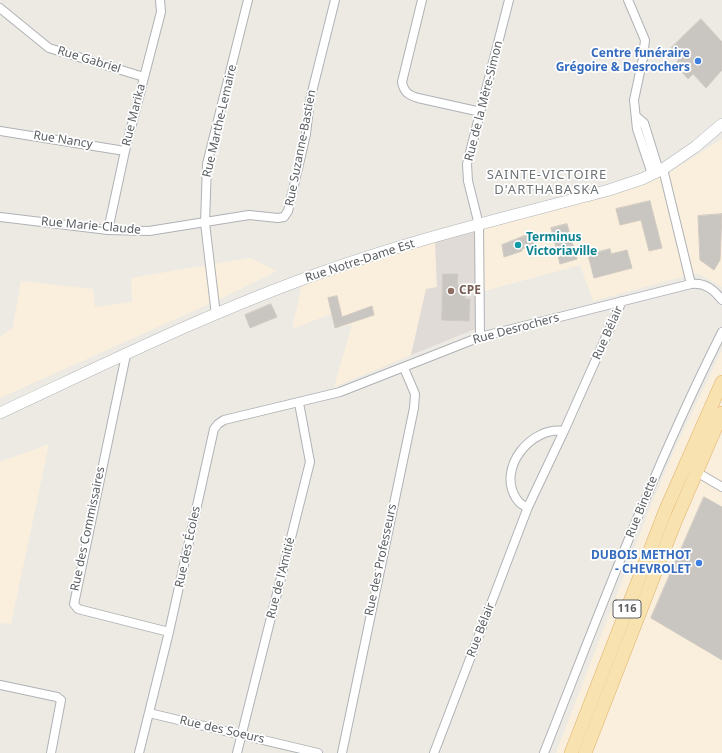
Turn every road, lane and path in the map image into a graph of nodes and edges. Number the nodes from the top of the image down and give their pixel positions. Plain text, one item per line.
1 (160, 0) edge
2 (248, 0) edge
3 (335, 0) edge
4 (422, 0) edge
5 (509, 0) edge
6 (628, 0) edge
7 (0, 8) edge
8 (144, 77) junction
9 (481, 112) junction
10 (722, 124) edge
11 (0, 131) edge
12 (125, 151) junction
13 (658, 171) junction
14 (0, 217) edge
15 (205, 223) junction
16 (479, 225) junction
17 (108, 230) junction
18 (691, 284) junction
19 (722, 300) edge
20 (622, 301) junction
21 (216, 315) junction
22 (722, 332) edge
23 (480, 337) junction
24 (126, 355) junction
25 (404, 368) junction
26 (722, 382) edge
27 (299, 403) junction
28 (722, 413) edge
29 (0, 414) edge
30 (564, 431) junction
31 (690, 469) junction
32 (722, 487) edge
33 (528, 507) junction
34 (169, 632) junction
35 (0, 685) edge
36 (149, 713) junction
37 (242, 735) junction
38 (51, 753) edge
39 (139, 753) edge
40 (237, 753) edge
41 (318, 753) edge
42 (342, 753) edge
43 (434, 753) edge
44 (544, 753) edge
45 (571, 753) edge
46 (585, 753) edge

1 - 8 street, Rue Marika
2 - 15 street, Rue Marthe-Lemaire
3 - 15 street, Rue Suzanne-Bastien
4 - 9 street
5 - 9 street, Rue de la Mère-Simon
6 - 13 street
7 - 8 street, Rue Gabriel
8 - 12 street, Rue Marika
9 - 16 street, Rue de la Mère-Simon
10 - 13 street, Rue Notre-Dame Est
11 - 12 street, Rue Nancy
12 - 17 street, Rue Marika
13 - 16 street, Rue Notre-Dame Est
13 - 18 street
14 - 17 street, Rue Marie-Claude
15 - 17 street, Rue Marie-Claude
15 - 21 street, Rue Marthe-Lemaire
16 - 21 street, Rue Notre-Dame Est
16 - 23 street, Rue de la Mère-Simon
18 - 19 street
18 - 20 street, Rue Desrochers
20 - 23 street, Rue Desrochers
20 - 30 street, Rue Bélair
21 - 24 street, Rue Notre-Dame Est
22 - 44 street, Rue Binette
23 - 25 street, Rue Desrochers
24 - 29 street, Rue Notre-Dame Est
24 - 34 street, Rue des Commissaires
25 - 27 street, Rue Desrochers
25 - 42 street, Rue des Professeurs
26 - 31 main road, 116
27 - 34 street, Rue des Écoles
27 - 37 street, Rue de l'Amitié
28 - 31 main road, 116
30 - 33 street, Rue Bélair
30 - 33 street
31 - 32 street
31 - 45 main road, 116
31 - 46 main road, 116
33 - 43 street, Rue Bélair
34 - 36 street, Rue des Écoles
35 - 38 street
36 - 37 street, Rue des Soeurs
36 - 39 street, Rue des Écoles
37 - 40 street, Rue de l'Amitié
37 - 41 street, Rue des Soeurs

